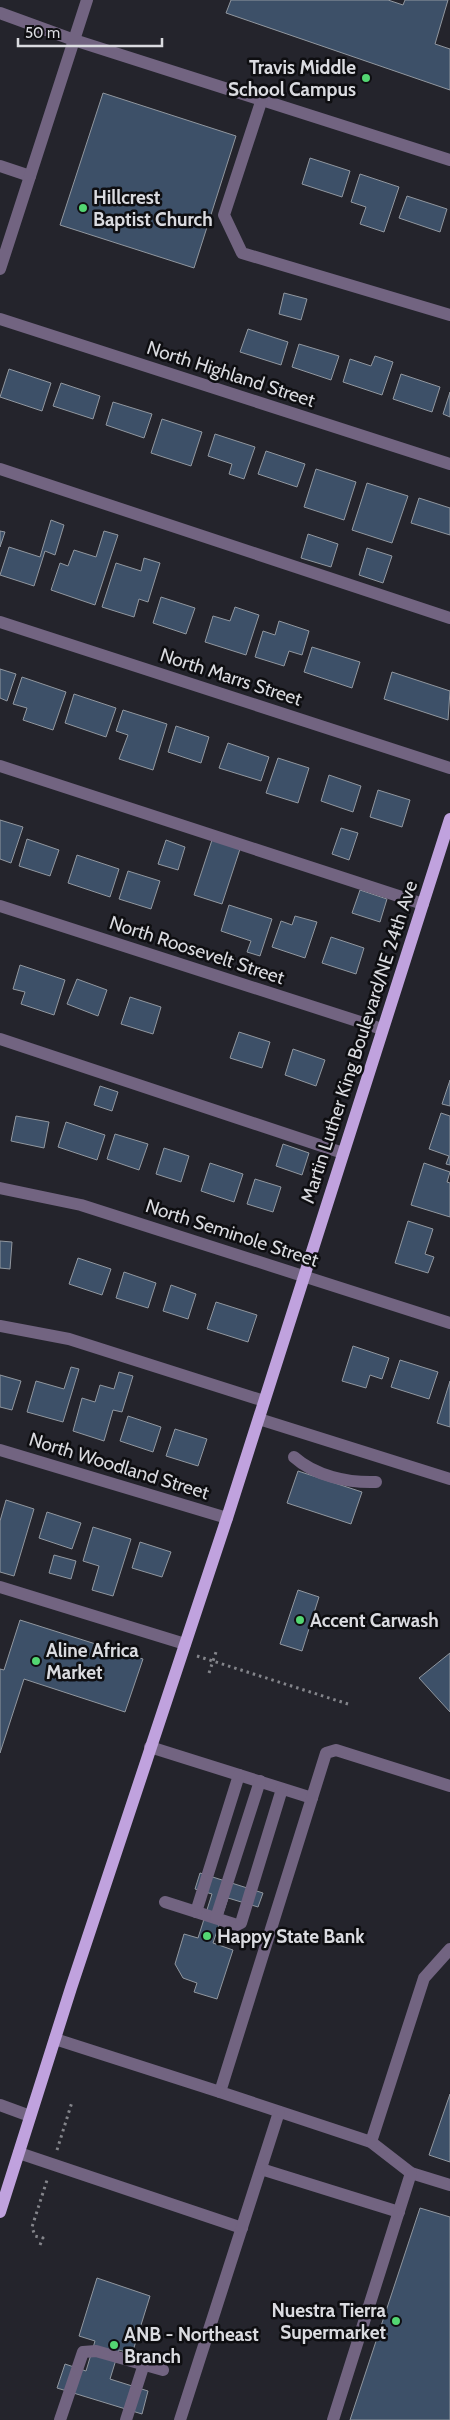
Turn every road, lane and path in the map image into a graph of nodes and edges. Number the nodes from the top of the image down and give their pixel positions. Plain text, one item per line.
1 (87, 0) edge
2 (0, 13) edge
3 (74, 40) junction
4 (262, 100) junction
5 (450, 160) edge
6 (0, 166) edge
7 (30, 176) junction
8 (0, 269) edge
9 (450, 315) edge
10 (0, 319) edge
11 (450, 464) edge
12 (0, 469) edge
13 (450, 618) edge
14 (0, 622) edge
15 (0, 766) edge
16 (450, 768) edge
17 (450, 819) edge
18 (424, 904) junction
19 (0, 906) edge
20 (382, 1029) junction
21 (0, 1039) edge
22 (343, 1153) junction
23 (0, 1188) edge
24 (304, 1275) junction
25 (450, 1323) edge
26 (0, 1326) edge
27 (264, 1401) junction
28 (259, 1419) junction
29 (0, 1450) edge
30 (294, 1457) dead end
31 (450, 1479) edge
32 (376, 1482) dead end
33 (227, 1518) junction
34 (0, 1587) edge
35 (184, 1647) junction
36 (217, 1649) dead end
37 (213, 1661) junction
38 (208, 1673) dead end
39 (348, 1704) dead end
40 (150, 1746) junction
41 (239, 1775) junction
42 (260, 1781) junction
43 (450, 1786) edge
44 (282, 1789) junction
45 (312, 1798) junction
46 (165, 1902) dead end
47 (196, 1912) junction
48 (216, 1918) junction
49 (450, 1949) edge
50 (55, 2038) junction
51 (220, 2092) junction
52 (0, 2105) edge
53 (279, 2112) junction
54 (30, 2116) junction
55 (371, 2142) junction
56 (18, 2153) junction
57 (261, 2169) junction
58 (411, 2173) junction
59 (450, 2185) edge
60 (0, 2212) edge
61 (399, 2212) junction
62 (242, 2228) junction
63 (144, 2364) junction
64 (163, 2370) dead end
65 (60, 2420) edge
66 (126, 2420) edge
67 (180, 2420) edge
68 (333, 2420) edge

1 - 3 street
2 - 3 street
3 - 4 street
3 - 7 street
4 - 5 street
4 - 9 street
6 - 7 street
7 - 8 street
10 - 11 street, North Highland Street
12 - 13 street
14 - 16 street, North Marrs Street
15 - 18 street
17 - 18 main road, Martin Luther King Boulevard/NE 24th Ave
18 - 20 main road, Martin Luther King Boulevard/NE 24th Ave
19 - 20 street, North Roosevelt Street
20 - 22 main road, Martin Luther King Boulevard/NE 24th Ave
21 - 22 street
22 - 24 main road, Martin Luther King Boulevard/NE 24th Ave
23 - 24 street, North Seminole Street
24 - 25 street, North Seminole Street
24 - 27 main road, Martin Luther King Boulevard/NE 24th Ave
26 - 27 street
27 - 28 main road, Martin Luther King Boulevard/NE 24th Ave
28 - 31 street
28 - 33 main road, Martin Luther King Boulevard/NE 24th Ave
29 - 33 street, North Woodland Street
30 - 32 street
33 - 35 main road, Martin Luther King Boulevard/NE 24th Ave
34 - 35 street
35 - 37 path
35 - 40 main road, Martin Luther King Boulevard/NE 24th Ave
36 - 37 path
37 - 38 path
37 - 39 path
40 - 41 street
40 - 50 main road, Martin Luther King Boulevard/NE 24th Ave
41 - 42 street
41 - 47 street
42 - 44 street
42 - 48 street
43 - 45 street
44 - 45 street
44 - 48 street
45 - 51 street
46 - 47 street
47 - 48 street
49 - 55 street
50 - 51 street
50 - 54 main road, Martin Luther King Boulevard/NE 24th Ave
51 - 53 street
52 - 54 street
53 - 55 street
53 - 57 street
54 - 56 main road
55 - 58 street
56 - 60 main road
56 - 62 street
57 - 61 street
57 - 62 street
58 - 59 street
58 - 61 street
61 - 68 street
62 - 67 street
63 - 64 street
63 - 65 street
63 - 66 street

